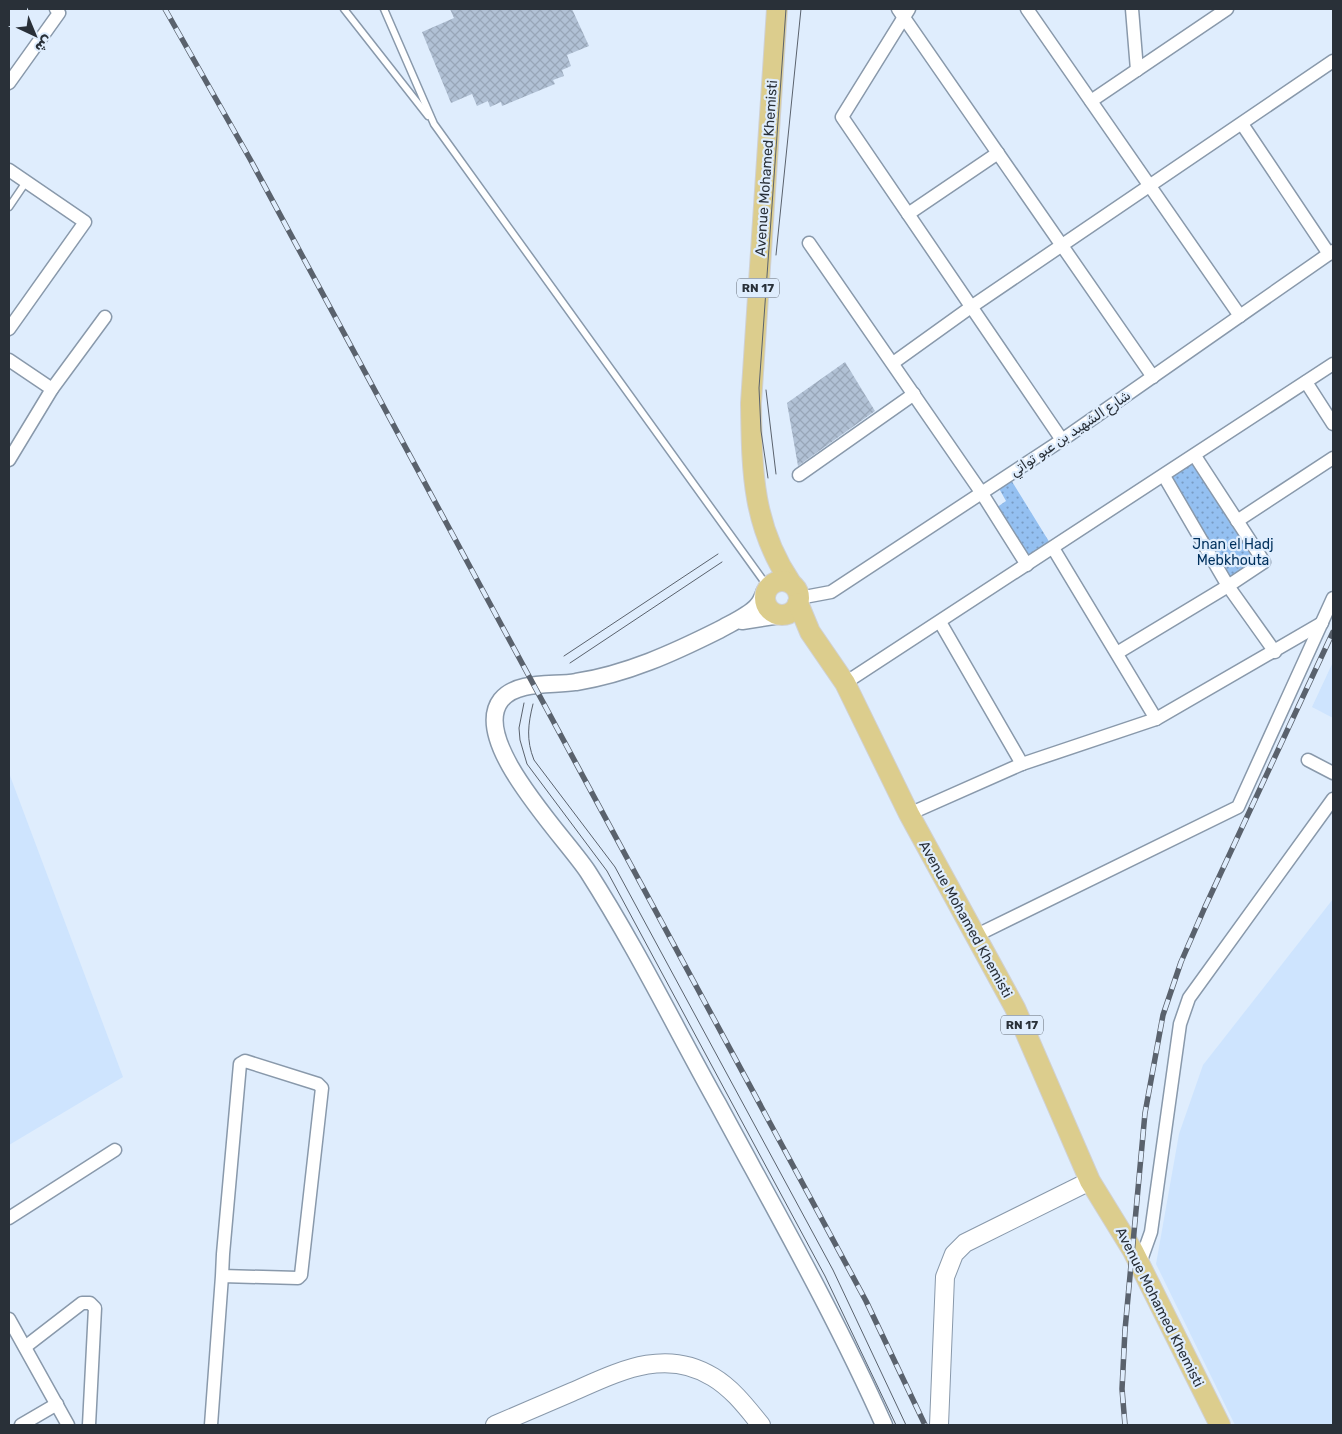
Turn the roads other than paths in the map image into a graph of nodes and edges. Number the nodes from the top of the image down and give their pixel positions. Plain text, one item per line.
1 (56, 9) edge
2 (344, 9) edge
3 (384, 9) edge
4 (776, 9) edge
5 (1027, 9) edge
6 (1132, 9) edge
7 (1227, 9) edge
8 (903, 11) edge
9 (1333, 61) edge
10 (1136, 70) junction
11 (10, 78) edge
12 (1091, 101) junction
13 (434, 124) junction
14 (1242, 124) junction
15 (998, 153) junction
16 (9, 170) edge
17 (26, 182) junction
18 (1150, 186) junction
19 (9, 207) edge
20 (908, 214) junction
21 (809, 243) dead end
22 (1062, 245) junction
23 (1331, 252) edge
24 (972, 307) junction
25 (1240, 316) junction
26 (105, 317) dead end
27 (9, 329) edge
28 (9, 360) edge
29 (893, 363) junction
30 (1333, 364) edge
31 (1153, 377) junction
32 (1306, 382) junction
33 (52, 389) junction
34 (914, 394) junction
35 (1333, 424) edge
36 (1062, 440) junction
37 (11, 453) edge
38 (1195, 456) junction
39 (1333, 458) edge
40 (799, 475) dead end
41 (1164, 476) junction
42 (981, 492) junction
43 (1237, 521) junction
44 (1053, 548) junction
45 (1027, 565) junction
46 (1228, 586) junction
47 (783, 597) junction
48 (1333, 598) edge
49 (732, 622) junction
50 (940, 622) junction
51 (1322, 623) junction
52 (1275, 652) junction
53 (1117, 653) junction
54 (845, 683) junction
55 (1156, 719) junction
56 (1308, 760) dead end
57 (1022, 764) junction
58 (1333, 773) edge
59 (1333, 799) edge
60 (909, 814) junction
61 (975, 936) junction
62 (115, 1150) dead end
63 (1090, 1181) junction
64 (9, 1218) edge
65 (1140, 1263) junction
66 (222, 1276) junction
67 (9, 1319) edge
68 (25, 1347) junction
69 (57, 1404) junction
70 (21, 1425) edge
71 (68, 1425) edge
72 (89, 1425) edge
73 (211, 1425) edge
74 (495, 1425) edge
75 (761, 1425) edge
76 (884, 1425) edge
77 (940, 1425) edge
78 (1220, 1425) edge

1 - 11 street
2 - 13 lane
3 - 13 lane
4 - 47 main road, Avenue Mohamed Khemisti / RN 17
5 - 12 street
6 - 10 street
7 - 10 street
8 - 15 street
8 - 20 street
9 - 14 street
10 - 12 street
12 - 18 street
13 - 47 lane
14 - 18 street
14 - 23 street
15 - 20 street
15 - 22 street
16 - 17 street
17 - 19 lane
17 - 27 street
18 - 22 street
18 - 25 street
20 - 24 street
21 - 29 street
22 - 24 street
22 - 31 street
23 - 25 street, شارع الشهيد بن عبو تواتي
24 - 29 street
24 - 36 street
25 - 31 street, شارع الشهيد بن عبو تواتي
26 - 33 street
28 - 33 street
29 - 34 street
30 - 32 street
31 - 36 street, شارع الشهيد بن عبو تواتي
32 - 35 street
32 - 38 street
33 - 37 street
34 - 40 street
34 - 42 street
36 - 42 street, شارع الشهيد بن عبو تواتي
38 - 41 street
38 - 43 street
39 - 43 street
41 - 44 street
41 - 46 street
42 - 45 street
42 - 47 street, شارع الشهيد بن عبو تواتي
43 - 46 street
44 - 45 street
44 - 53 street
45 - 50 street
46 - 52 street
46 - 53 street
47 - 49 street
47 - 49 street
47 - 54 main road, Avenue Mohamed Khemisti / RN 17
48 - 51 street
49 - 76 street
50 - 54 street
50 - 57 street
51 - 52 street
51 - 61 street
52 - 55 street
53 - 55 street
54 - 60 main road, Avenue Mohamed Khemisti / RN 17
55 - 57 street
56 - 58 street
57 - 60 street
59 - 65 street
60 - 61 main road, Avenue Mohamed Khemisti / RN 17
61 - 63 main road, Avenue Mohamed Khemisti / RN 17
62 - 64 street
63 - 65 main road, Avenue Mohamed Khemisti / RN 17
63 - 77 main road
65 - 78 main road, Avenue Mohamed Khemisti / RN 17
66 - 66 street
66 - 73 street
67 - 68 street
68 - 69 street
68 - 72 street
69 - 70 street
69 - 71 street
74 - 75 main road

